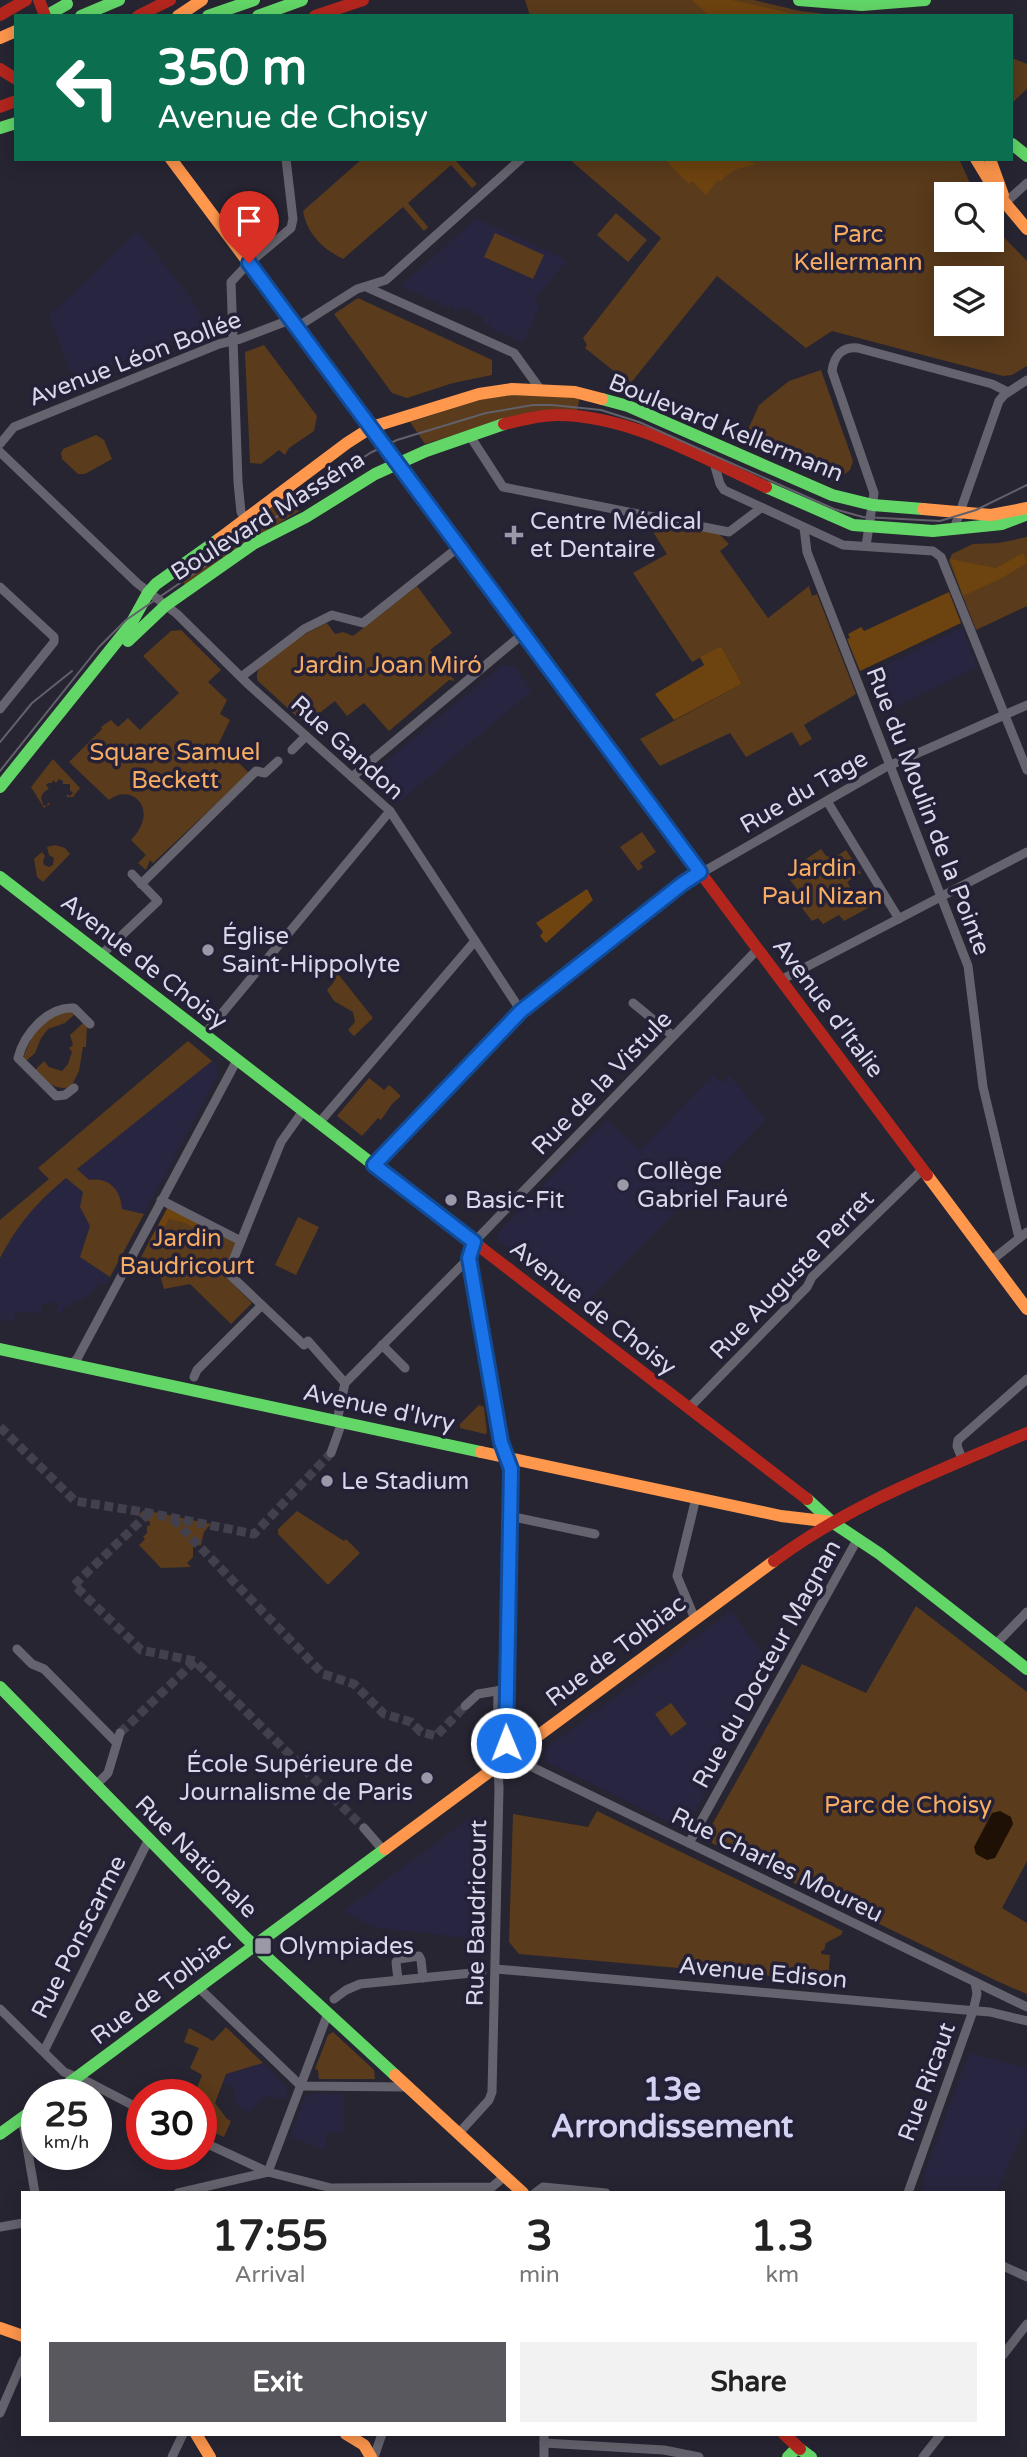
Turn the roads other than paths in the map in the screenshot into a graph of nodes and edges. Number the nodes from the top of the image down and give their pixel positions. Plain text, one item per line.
1 (26, 0) edge
2 (120, 0) edge
3 (170, 0) edge
4 (202, 0) edge
5 (254, 0) edge
6 (302, 0) edge
7 (363, 0) edge
8 (799, 0) edge
9 (925, 0) edge
10 (65, 2) edge
11 (49, 14) edge
12 (88, 14) edge
13 (142, 14) edge
14 (181, 14) edge
15 (214, 14) edge
16 (264, 14) edge
17 (321, 14) edge
18 (0, 15) edge
19 (1013, 145) edge
20 (1027, 156) edge
21 (172, 161) edge
22 (286, 161) edge
23 (519, 161) edge
24 (977, 161) edge
25 (991, 161) edge
26 (1027, 183) edge
27 (1005, 201) junction
28 (1027, 229) edge
29 (249, 263) junction
30 (364, 286) junction
31 (295, 323) junction
32 (233, 340) junction
33 (1027, 380) edge
34 (540, 389) junction
35 (1008, 392) junction
36 (372, 427) junction
37 (470, 436) junction
38 (0, 444) edge
39 (0, 452) edge
40 (398, 463) junction
41 (714, 464) junction
42 (873, 505) junction
43 (761, 508) junction
44 (1027, 508) edge
45 (960, 511) junction
46 (1024, 518) edge
47 (246, 520) junction
48 (804, 528) junction
49 (869, 528) junction
50 (954, 529) junction
51 (866, 546) junction
52 (460, 547) junction
53 (0, 587) edge
54 (148, 593) junction
55 (166, 605) junction
56 (524, 633) junction
57 (241, 677) junction
58 (1027, 705) edge
59 (1, 706) edge
60 (1005, 715) junction
61 (306, 736) junction
62 (292, 750) dead end
63 (1024, 750) edge
64 (278, 761) dead end
65 (890, 765) junction
66 (1027, 770) edge
67 (352, 777) junction
68 (0, 787) edge
69 (0, 801) edge
70 (827, 801) junction
71 (390, 811) junction
72 (1027, 852) edge
73 (152, 861) dead end
74 (700, 872) junction
75 (132, 874) dead end
76 (152, 874) junction
77 (0, 877) edge
78 (141, 884) junction
79 (942, 896) junction
80 (899, 919) junction
81 (475, 941) junction
82 (757, 950) junction
83 (102, 956) junction
84 (781, 980) junction
85 (633, 1003) dead end
86 (521, 1011) junction
87 (90, 1024) dead end
88 (204, 1035) junction
89 (673, 1036) junction
90 (237, 1060) junction
91 (74, 1087) dead end
92 (303, 1111) junction
93 (319, 1123) junction
94 (374, 1165) junction
95 (923, 1169) junction
96 (161, 1200) junction
97 (1023, 1235) edge
98 (241, 1241) junction
99 (474, 1242) junction
100 (469, 1258) junction
101 (992, 1260) junction
102 (261, 1306) junction
103 (1027, 1309) edge
104 (382, 1345) junction
105 (0, 1349) edge
106 (71, 1364) junction
107 (405, 1368) dead end
108 (194, 1377) dead end
109 (1027, 1378) edge
110 (345, 1383) junction
111 (689, 1408) junction
112 (340, 1421) junction
113 (1027, 1433) edge
114 (331, 1453) tunnel mouth
115 (506, 1457) junction
116 (963, 1461) junction
117 (696, 1497) junction
118 (509, 1516) junction
119 (832, 1522) junction
120 (595, 1534) dead end
121 (857, 1540) junction
122 (1027, 1612) edge
123 (695, 1619) junction
124 (995, 1645) junction
125 (17, 1649) dead end
126 (1027, 1669) edge
127 (0, 1687) edge
128 (503, 1690) junction
129 (465, 1706) tunnel mouth
130 (513, 1754) junction
131 (498, 1765) junction
132 (96, 1785) junction
133 (364, 1828) tunnel mouth
134 (149, 1839) junction
135 (689, 1843) junction
136 (383, 1850) junction
137 (255, 1945) junction
138 (496, 1969) junction
139 (482, 1972) dead end
140 (423, 1978) junction
141 (398, 1980) junction
142 (975, 1982) junction
143 (198, 1987) junction
144 (334, 1999) dead end
145 (1027, 2007) edge
146 (0, 2009) edge
147 (973, 2011) junction
148 (328, 2013) junction
149 (1027, 2021) edge
150 (44, 2051) junction
151 (77, 2077) junction
152 (74, 2079) edge
153 (301, 2086) junction
154 (407, 2087) junction
155 (126, 2102) edge
156 (21, 2119) edge
157 (459, 2133) junction
158 (0, 2134) edge
159 (217, 2148) edge
160 (30, 2170) edge
161 (268, 2172) junction
162 (505, 2176) junction
163 (34, 2191) edge
164 (186, 2191) edge
165 (521, 2191) edge
166 (538, 2191) edge
167 (585, 2191) edge
168 (909, 2191) edge
169 (21, 2223) edge
170 (0, 2227) edge
171 (1005, 2267) edge
172 (1027, 2277) edge
173 (1027, 2325) edge
174 (0, 2328) edge
175 (21, 2335) edge
176 (1005, 2353) edge
177 (21, 2365) edge
178 (0, 2413) edge
179 (182, 2436) edge
180 (349, 2436) edge
181 (381, 2436) edge
182 (786, 2436) edge
183 (939, 2436) edge
184 (200, 2437) edge
185 (544, 2439) edge
186 (800, 2449) junction
187 (172, 2457) edge
188 (210, 2457) edge
189 (372, 2457) edge
190 (544, 2457) edge
191 (699, 2457) edge
192 (788, 2457) edge
193 (811, 2457) edge
194 (923, 2457) edge

1 - 18 main road
2 - 12 main road
3 - 13 main road
4 - 14 main road
5 - 15 main road
6 - 16 main road
7 - 17 main road
8 - 9 main road
10 - 11 main road
10 - 12 main road
19 - 20 main road
21 - 29 main road, Avenue d'Italie
22 - 29 street
23 - 30 street, Avenue Léon Bollée
24 - 27 main road
25 - 27 main road
26 - 27 street
27 - 28 main road
29 - 31 main road, Avenue d'Italie
29 - 32 street
30 - 31 street, Avenue Léon Bollée
30 - 34 street
31 - 32 street, Avenue Léon Bollée
31 - 36 main road, Avenue d'Italie
32 - 38 street, Avenue Léon Bollée
32 - 47 street
33 - 35 street
34 - 36 main road, Boulevard Kellermann
34 - 42 main road, Boulevard Kellermann
35 - 42 street
35 - 45 street
36 - 40 main road, Avenue d'Italie
36 - 47 main road, Boulevard Masséna
37 - 40 main road, Boulevard Kellermann
37 - 41 main road, Boulevard Kellermann
37 - 43 street
39 - 54 street, Rue Gandon
40 - 52 main road, Avenue d'Italie
40 - 55 main road, Boulevard Masséna
41 - 43 street, Boulevard Kellermann
41 - 49 main road, Boulevard Kellermann
42 - 45 main road, Boulevard Kellermann
42 - 49 street
43 - 48 street, Boulevard Kellermann
44 - 45 main road, Boulevard Kellermann
45 - 50 street
46 - 50 main road, Boulevard Kellermann
47 - 54 main road, Boulevard Masséna
48 - 51 street, Boulevard Kellermann
48 - 65 street, Rue du Moulin de la Pointe
49 - 50 main road, Boulevard Kellermann
49 - 51 street
51 - 60 street, Boulevard Kellermann
52 - 56 main road, Avenue d'Italie
52 - 57 street
53 - 59 street
54 - 55 street, Rue Gandon
54 - 68 main road, Boulevard Masséna
55 - 57 street, Rue Gandon
55 - 69 main road, Boulevard Masséna
56 - 67 street
56 - 74 main road, Avenue d'Italie
57 - 61 street, Rue Gandon
58 - 60 street, Rue du Tage
60 - 63 street
60 - 65 street, Rue du Tage
61 - 62 street
61 - 67 street, Rue Gandon
63 - 66 street
64 - 76 street
65 - 70 street, Rue du Tage
65 - 79 street, Rue du Moulin de la Pointe
67 - 71 street, Rue Gandon
70 - 74 street, Rue du Tage
70 - 80 street
71 - 81 street, Rue Gandon
71 - 88 street
72 - 79 street
73 - 76 street
74 - 82 main road, Avenue d'Italie
74 - 86 street, Rue du Tage
75 - 78 street
76 - 78 street
77 - 83 main road, Avenue de Choisy
78 - 83 street
79 - 80 street
79 - 97 street, Rue du Moulin de la Pointe
80 - 84 street
81 - 86 street, Rue Gandon
81 - 93 street
82 - 84 main road, Avenue d'Italie
82 - 89 street, Rue de la Vistule
83 - 88 main road, Avenue de Choisy
84 - 95 main road, Avenue d'Italie
85 - 89 street
86 - 94 street, Rue du Tage
87 - 91 street
88 - 90 main road, Avenue de Choisy
89 - 99 street, Rue de la Vistule
90 - 92 main road, Avenue de Choisy
90 - 96 street
92 - 93 main road, Avenue de Choisy
92 - 98 street
93 - 94 main road, Avenue de Choisy
94 - 99 main road, Avenue de Choisy
95 - 101 main road, Avenue d'Italie
95 - 111 street, Rue Auguste Perret
96 - 98 street
96 - 106 street
97 - 101 street
98 - 102 street
99 - 100 street, Rue Baudricourt
99 - 111 main road, Avenue de Choisy
100 - 104 street
100 - 115 street, Rue Baudricourt
101 - 103 main road, Avenue d'Italie
102 - 108 street
102 - 110 street
104 - 107 street
104 - 110 street
105 - 106 main road, Avenue d'Ivry
106 - 112 main road, Avenue d'Ivry
109 - 116 street
110 - 112 street
111 - 119 main road, Avenue de Choisy
112 - 114 street
112 - 115 main road, Avenue d'Ivry
113 - 116 main road, Rue de Tolbiac
115 - 117 main road, Avenue d'Ivry
115 - 118 street, Rue Baudricourt
116 - 119 main road, Rue de Tolbiac
117 - 119 main road, Avenue d'Ivry
117 - 123 street
118 - 120 street
118 - 128 street, Rue Baudricourt
119 - 121 main road, Avenue de Choisy
119 - 123 main road, Rue de Tolbiac
121 - 124 main road, Avenue de Choisy
121 - 135 street, Rue du Docteur Magnan
122 - 124 street
123 - 130 main road, Rue de Tolbiac
124 - 126 main road, Avenue de Choisy
125 - 132 street
127 - 132 main road, Rue Nationale
128 - 129 street
128 - 130 street, Rue Baudricourt
128 - 131 street, Rue Baudricourt
130 - 131 main road, Rue de Tolbiac
130 - 135 street, Rue Charles Moureu
131 - 136 main road, Rue de Tolbiac
131 - 138 street, Rue Baudricourt
132 - 134 main road, Rue Nationale
133 - 136 street
134 - 137 main road, Rue Nationale
134 - 150 street, Rue Ponscarme
135 - 142 street, Rue Charles Moureu
136 - 137 main road, Rue de Tolbiac
137 - 143 main road, Rue de Tolbiac
137 - 148 main road, Rue Nationale
138 - 147 street, Avenue Edison
138 - 157 street, Rue Baudricourt
139 - 140 street
140 - 141 street
140 - 141 street
141 - 144 street
142 - 145 street, Rue Charles Moureu
142 - 147 street, Rue Ricaut
143 - 151 main road, Rue de Tolbiac
143 - 153 street
146 - 150 street
147 - 149 street, Avenue Edison
147 - 168 street, Rue Ricaut
148 - 153 street
148 - 154 main road, Rue Nationale
150 - 151 street
151 - 152 main road, Rue de Tolbiac
151 - 155 street
153 - 154 street
153 - 161 street
154 - 157 main road, Rue Nationale
156 - 158 main road
157 - 162 main road, Rue Nationale
159 - 161 street
160 - 163 street
161 - 162 street
161 - 164 street
162 - 165 main road, Rue Nationale
166 - 167 street
169 - 170 street
171 - 172 street
173 - 176 street
174 - 175 main road
177 - 178 street
179 - 187 street
180 - 189 main road
181 - 189 street
182 - 186 main road
183 - 194 street
184 - 188 main road
185 - 190 street
185 - 191 street
186 - 192 main road
186 - 193 main road

